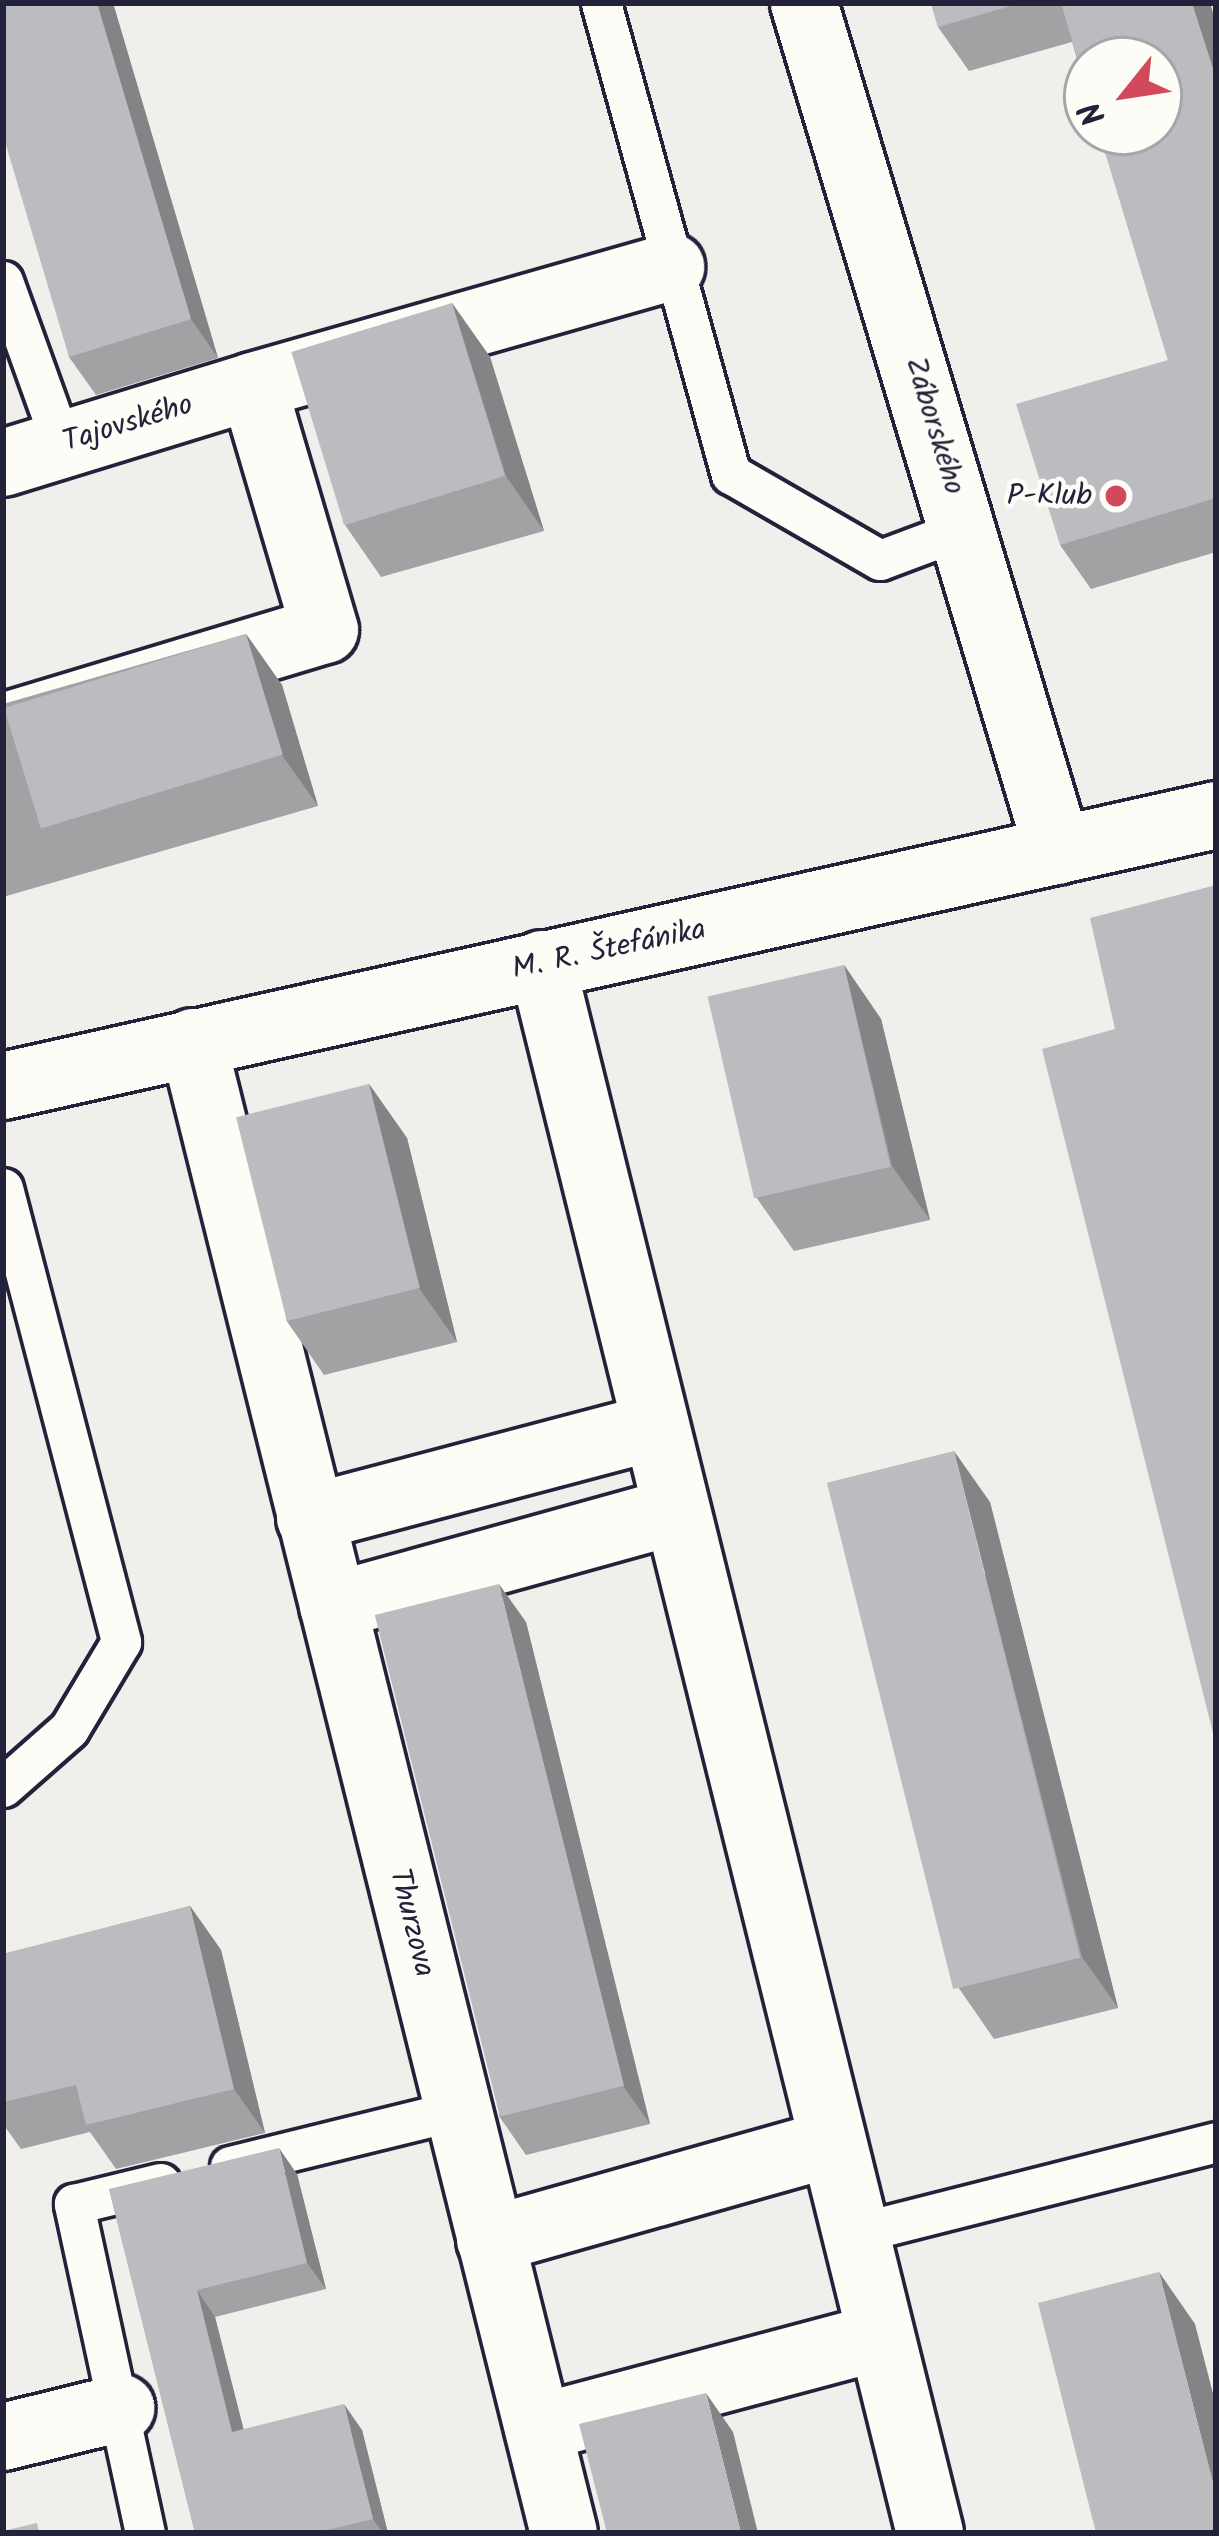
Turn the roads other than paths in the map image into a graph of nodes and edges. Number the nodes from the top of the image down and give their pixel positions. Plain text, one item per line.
1 (601, 3) edge
2 (805, 3) edge
3 (671, 267) junction
4 (3, 281) edge
5 (254, 386) junction
6 (33, 454) edge
7 (965, 528) junction
8 (3, 727) edge
9 (1216, 815) edge
10 (1058, 851) junction
11 (542, 964) junction
12 (193, 1042) junction
13 (3, 1086) edge
14 (3, 1188) edge
15 (655, 1427) junction
16 (676, 1511) junction
17 (310, 1518) junction
18 (333, 1606) junction
19 (3, 1786) edge
20 (458, 2110) junction
21 (1216, 2142) edge
22 (830, 2144) junction
23 (853, 2234) junction
24 (490, 2240) junction
25 (879, 2337) junction
26 (121, 2408) junction
27 (538, 2428) junction
28 (3, 2437) edge
29 (145, 2533) edge
30 (564, 2533) edge
31 (931, 2533) edge

1 - 3 lane
2 - 7 street, Záborského
3 - 5 street, Tajovského
3 - 7 lane
4 - 6 lane
5 - 6 street, Tajovského
5 - 8 street
7 - 10 street, Záborského
9 - 10 street, M. R. Štefánika
10 - 11 street, M. R. Štefánika
11 - 12 street, M. R. Štefánika
11 - 15 street
12 - 13 street, M. R. Štefánika
12 - 17 street, Thurzova
14 - 19 lane
15 - 16 street
15 - 17 street
16 - 18 street
16 - 22 street
17 - 18 street, Thurzova
18 - 20 street, Thurzova
20 - 24 street, Thurzova
20 - 26 lane
21 - 23 lane
22 - 23 street
22 - 24 street
23 - 25 street
24 - 27 street, Thurzova
25 - 27 street
25 - 31 street
26 - 28 street
26 - 29 lane
27 - 30 street, Thurzova

